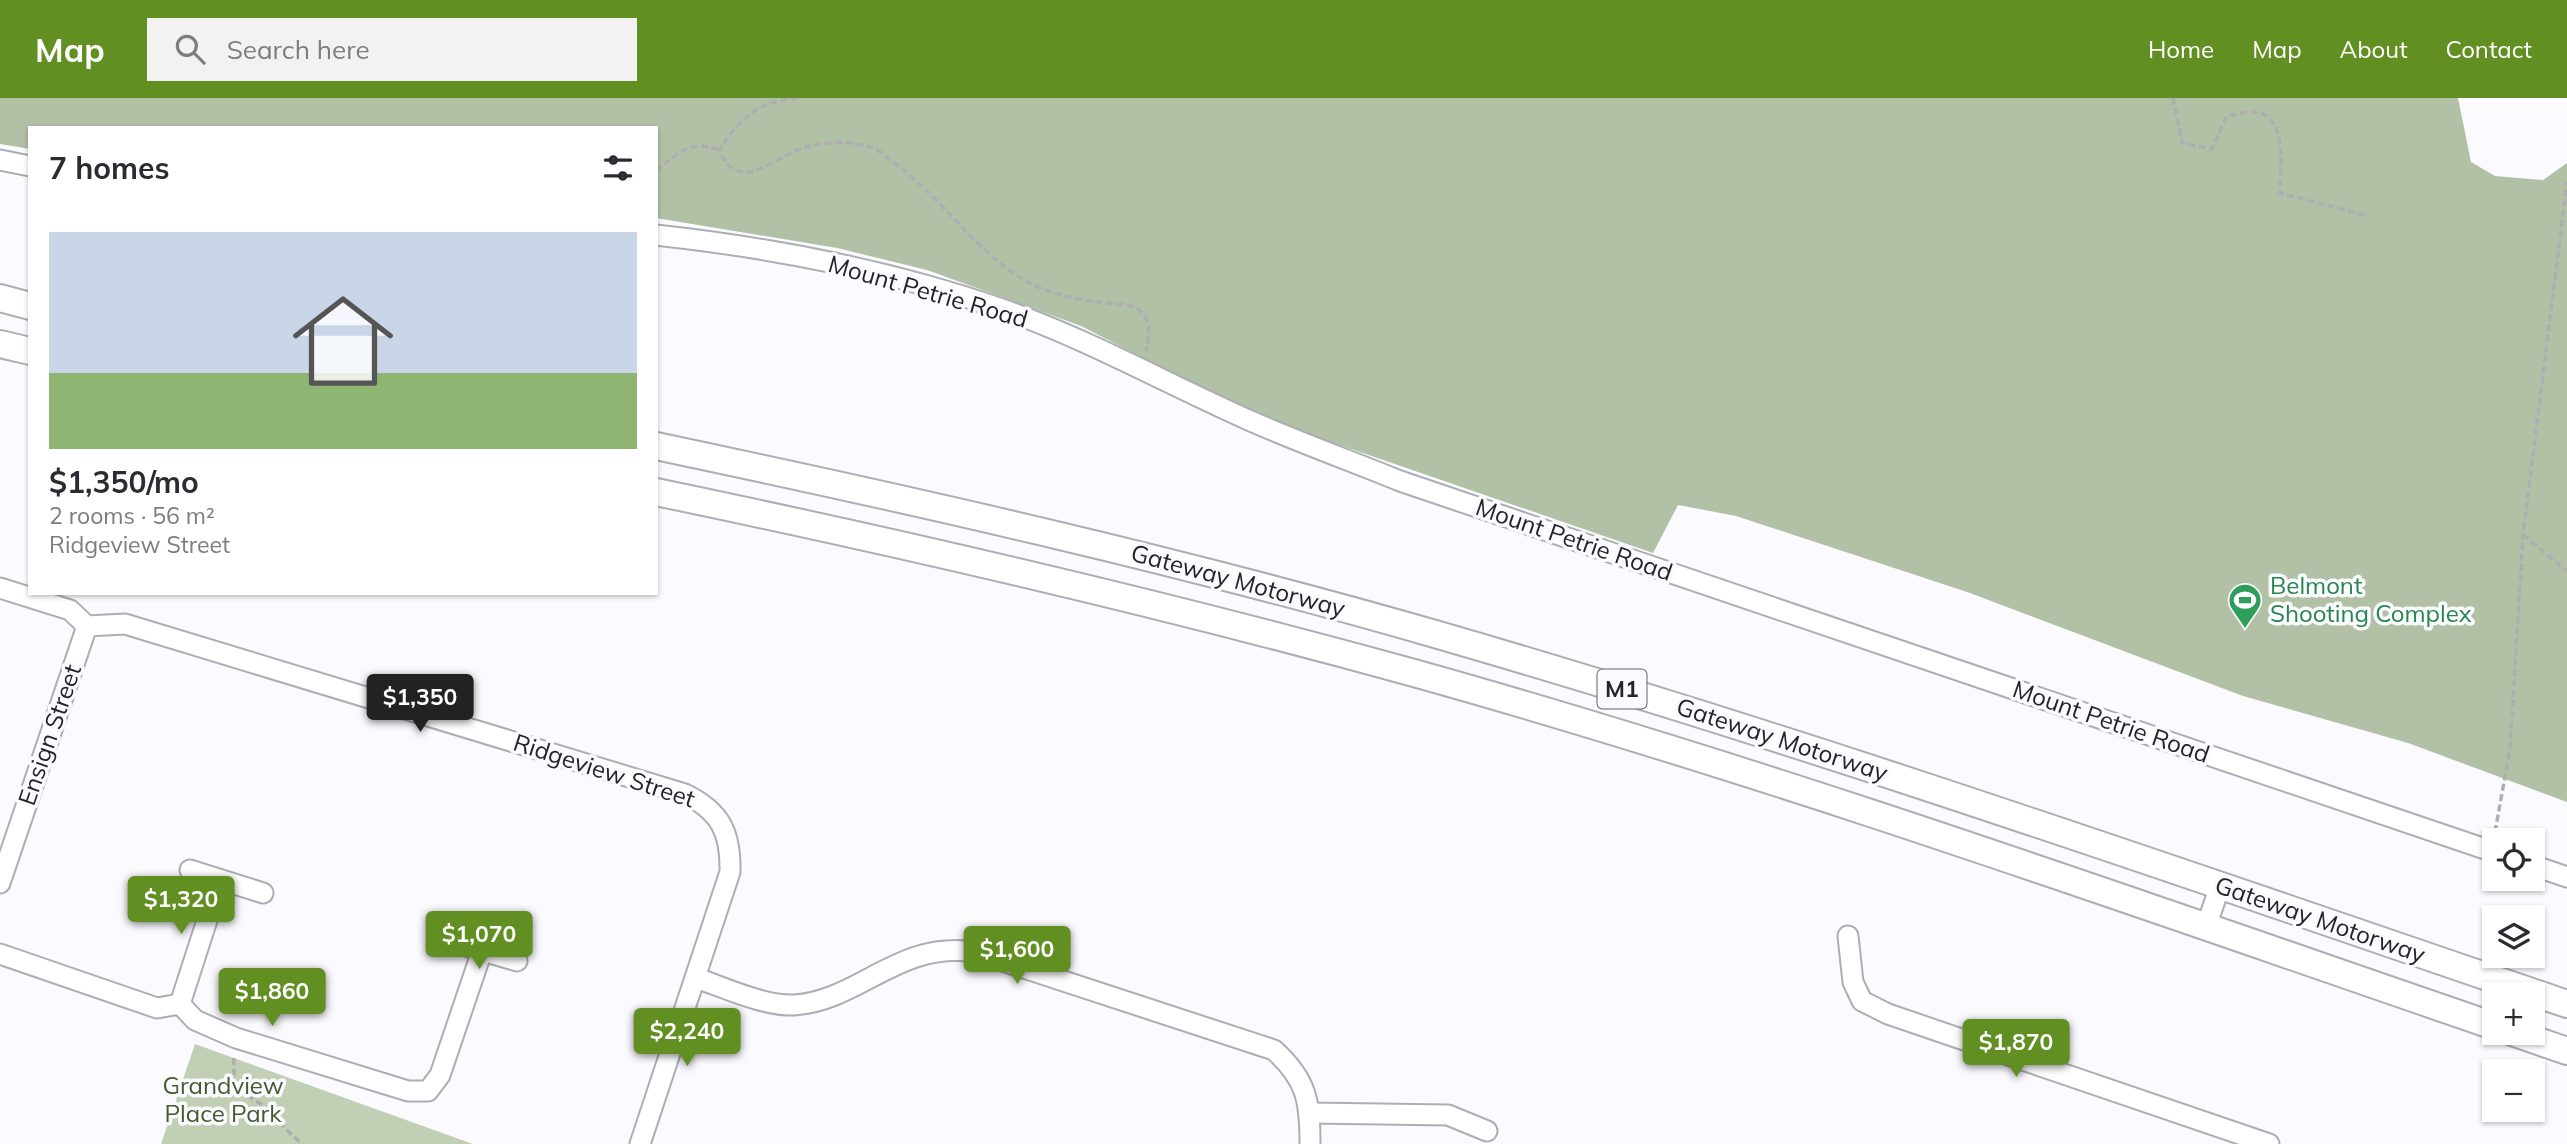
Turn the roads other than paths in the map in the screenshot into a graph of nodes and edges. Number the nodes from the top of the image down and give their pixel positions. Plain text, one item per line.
1 (0, 160) edge
2 (28, 166) edge
3 (658, 235) edge
4 (0, 298) edge
5 (28, 305) edge
6 (0, 344) edge
7 (28, 351) edge
8 (658, 446) edge
9 (658, 492) edge
10 (0, 588) edge
11 (87, 626) junction
12 (2482, 848) edge
13 (2545, 869) edge
14 (190, 870) dead end
15 (2567, 877) edge
16 (220, 880) junction
17 (0, 883) edge
18 (2220, 886) junction
19 (263, 893) dead end
20 (2206, 927) junction
21 (1848, 936) dead end
22 (452, 942) dead end
23 (482, 951) junction
24 (0, 954) edge
25 (517, 961) dead end
26 (696, 978) junction
27 (180, 1004) junction
28 (2567, 1004) edge
29 (2482, 1022) edge
30 (2545, 1043) edge
31 (2567, 1051) edge
32 (1310, 1113) junction
33 (1487, 1132) dead end
34 (640, 1144) edge
35 (1310, 1144) edge
36 (2269, 1144) edge

1 - 2 street
3 - 12 street, Mount Petrie Road
4 - 5 highway
6 - 7 highway
8 - 18 highway, Gateway Motorway / M1
9 - 20 highway, Gateway Motorway / M1
10 - 11 street
11 - 17 street, Ensign Street
11 - 26 street, Ridgeview Street
13 - 15 street
14 - 16 street
16 - 19 street
16 - 27 street
18 - 20 street
18 - 28 highway, Gateway Motorway / M1
20 - 29 highway, Gateway Motorway / M1
21 - 36 street
22 - 23 street
23 - 25 street
23 - 27 street
24 - 27 street
26 - 32 street
26 - 34 street, Ridgeview Street
30 - 31 highway
32 - 33 street
32 - 35 street

